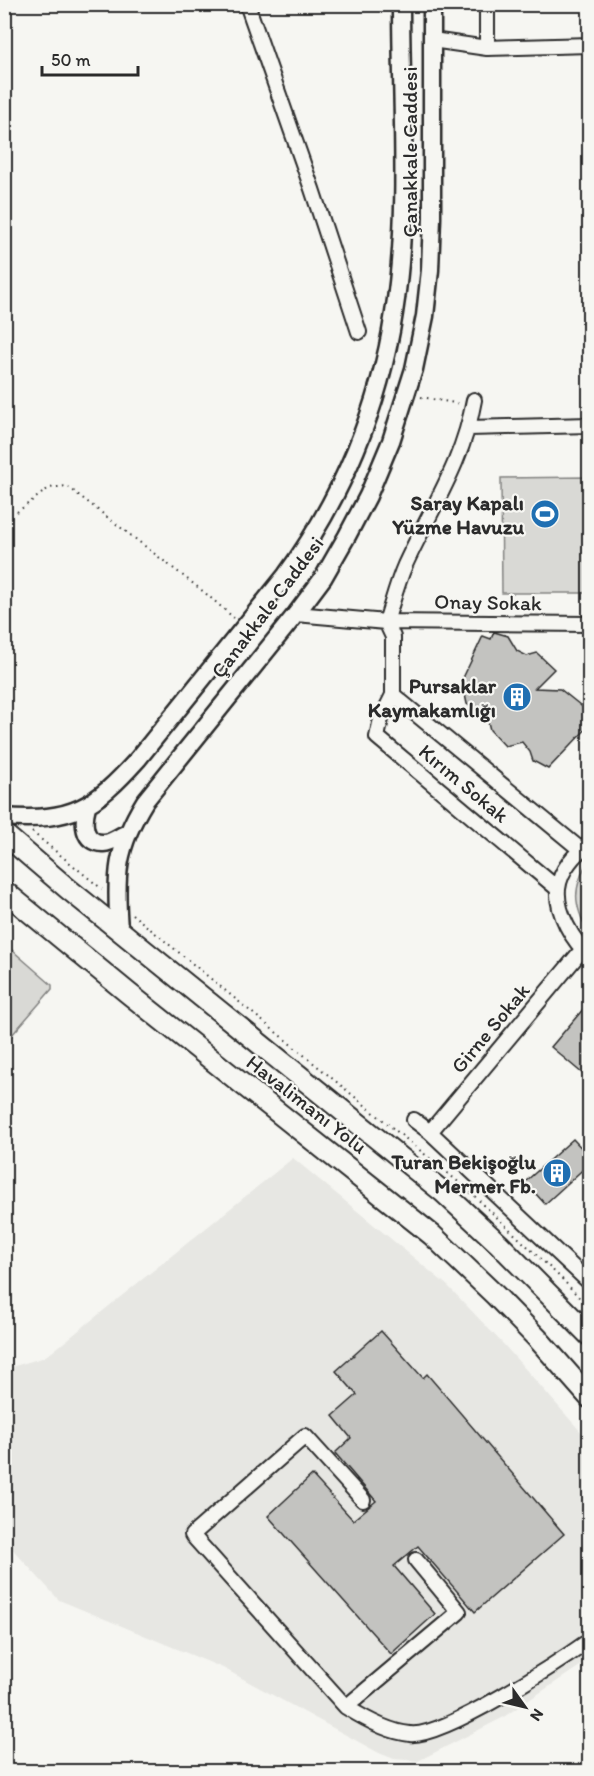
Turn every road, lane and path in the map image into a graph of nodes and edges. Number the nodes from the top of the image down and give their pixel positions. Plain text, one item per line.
1 (246, 4) edge
2 (401, 4) edge
3 (432, 4) edge
4 (487, 4) edge
5 (432, 40) junction
6 (590, 45) edge
7 (487, 48) junction
8 (359, 332) dead end
9 (406, 395) junction
10 (473, 403) joint
11 (590, 425) edge
12 (469, 428) junction
13 (17, 512) dead end
14 (296, 614) junction
15 (234, 618) dead end
16 (386, 622) junction
17 (590, 624) edge
18 (393, 695) junction
19 (87, 806) junction
20 (8, 823) edge
21 (127, 833) junction
22 (585, 846) edge
23 (558, 889) junction
24 (4, 891) edge
25 (117, 901) junction
26 (119, 929) junction
27 (586, 953) edge
28 (414, 1120) dead end
29 (430, 1132) junction
30 (590, 1283) edge
31 (590, 1309) edge
32 (590, 1336) edge
33 (590, 1398) edge
34 (363, 1500) dead end
35 (416, 1560) dead end
36 (590, 1640) edge
37 (346, 1707) junction

1 - 8 street
2 - 19 main road, Çanakkale Caddesi
3 - 5 main road, Çanakkale Caddesi
4 - 7 street
5 - 7 street
5 - 9 main road, Çanakkale Caddesi
6 - 7 street
9 - 10 path
9 - 14 main road, Çanakkale Caddesi
10 - 12 street
11 - 12 street
12 - 16 street
13 - 15 path
14 - 16 street, Onay Sokak
14 - 21 main road, Çanakkale Caddesi
16 - 17 street, Onay Sokak
16 - 18 street
18 - 22 street
18 - 23 street, Kırım Sokak
19 - 20 main road, Çanakkale Caddesi
19 - 21 main road
20 - 25 path
20 - 26 highway, Havalimanı Yolu
21 - 25 main road, Çanakkale Caddesi
22 - 23 street
23 - 27 street
24 - 33 highway, Havalimanı Yolu
25 - 26 main road, Çanakkale Caddesi
25 - 31 path
26 - 32 highway, Havalimanı Yolu
27 - 29 street, Girne Sokak
28 - 29 street
29 - 30 street
34 - 37 street
35 - 37 street
36 - 37 street

